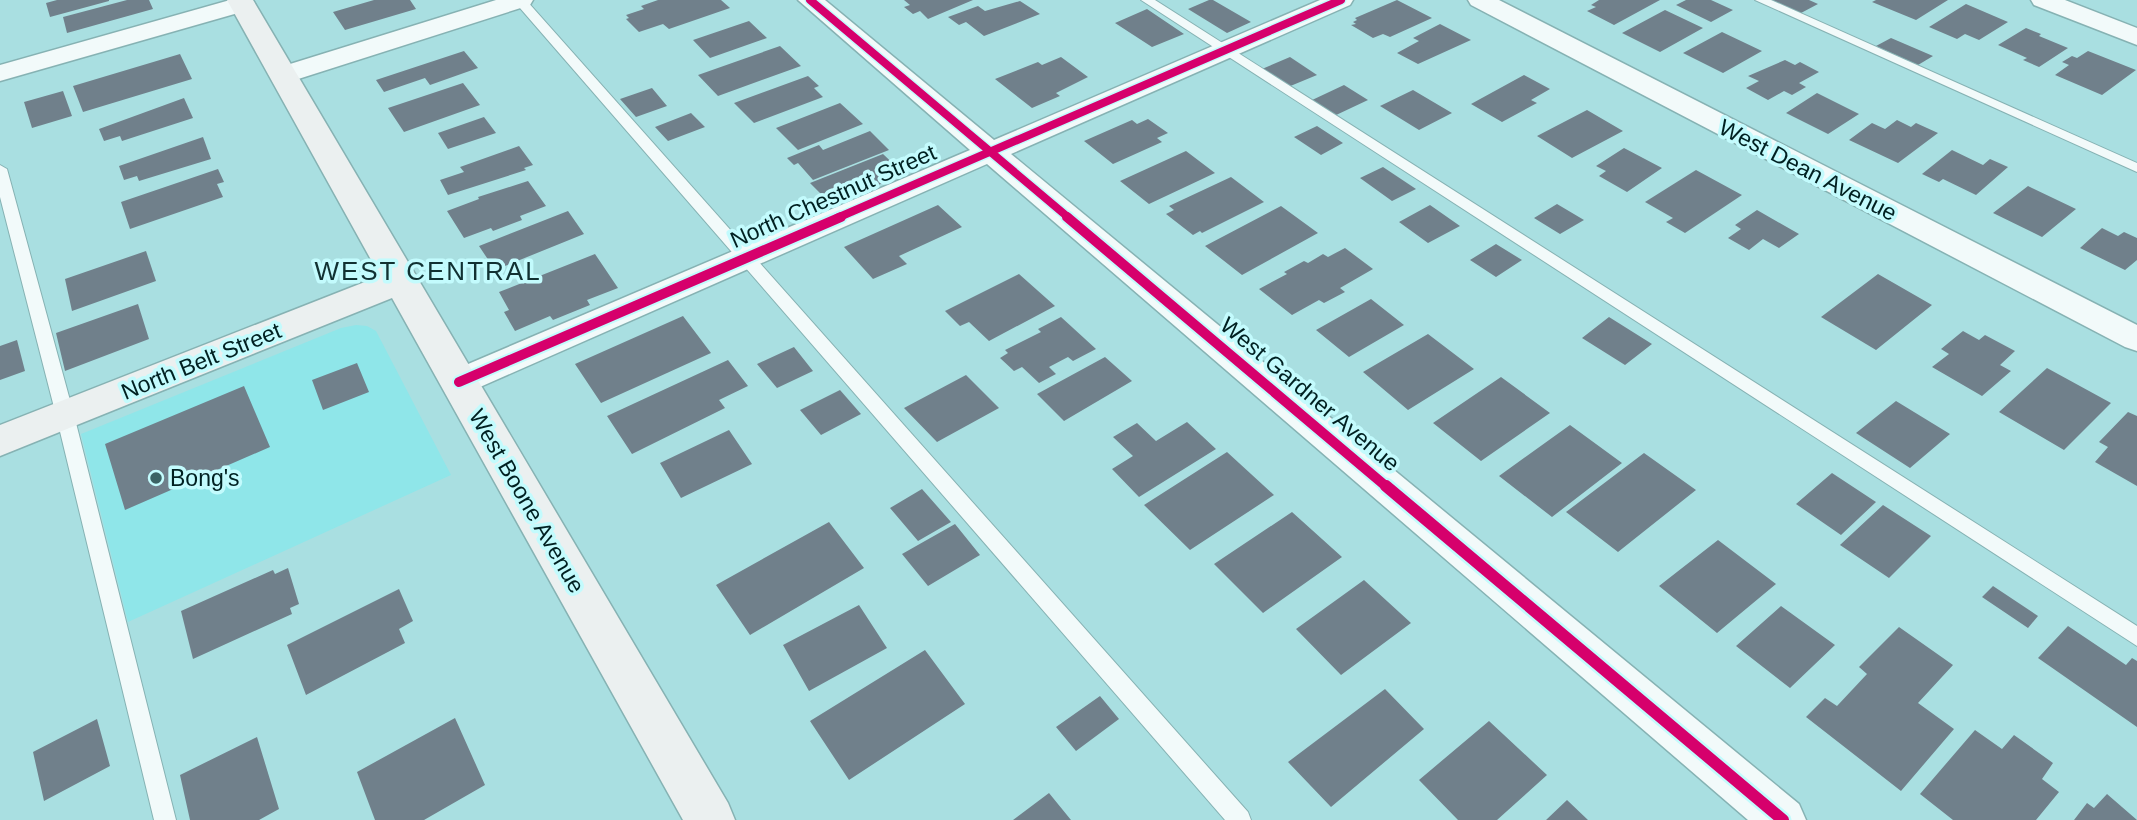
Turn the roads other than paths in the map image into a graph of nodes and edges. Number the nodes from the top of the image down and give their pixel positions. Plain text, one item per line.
1 (520, 0) edge
2 (810, 0) edge
3 (1147, 0) edge
4 (1340, 0) edge
5 (1480, 0) edge
6 (1761, 0) edge
7 (2043, 0) edge
8 (242, 2) edge
9 (2137, 37) edge
10 (1224, 50) junction
11 (0, 74) edge
12 (283, 75) junction
13 (989, 151) junction
14 (2137, 168) edge
15 (0, 169) edge
16 (745, 257) junction
17 (402, 281) junction
18 (2137, 339) edge
19 (459, 382) junction
20 (65, 415) junction
21 (0, 440) edge
22 (2137, 637) edge
23 (165, 820) edge
24 (710, 820) edge
25 (1240, 820) edge
26 (1783, 820) edge

1 - 12 street
1 - 16 lane
2 - 13 street, West Gardner Avenue
3 - 10 lane
4 - 10 street, North Chestnut Street
5 - 18 street, West Dean Avenue
6 - 14 lane
7 - 9 street
8 - 11 street
8 - 12 main road, West Boone Avenue
10 - 13 street, North Chestnut Street
10 - 22 lane
12 - 17 main road, West Boone Avenue
13 - 16 street, North Chestnut Street
13 - 26 street, West Gardner Avenue
15 - 20 lane
16 - 19 street, North Chestnut Street
16 - 25 lane
17 - 19 main road, West Boone Avenue
17 - 20 main road, North Belt Street
19 - 24 main road, West Boone Avenue
20 - 21 main road, North Belt Street
20 - 23 lane

